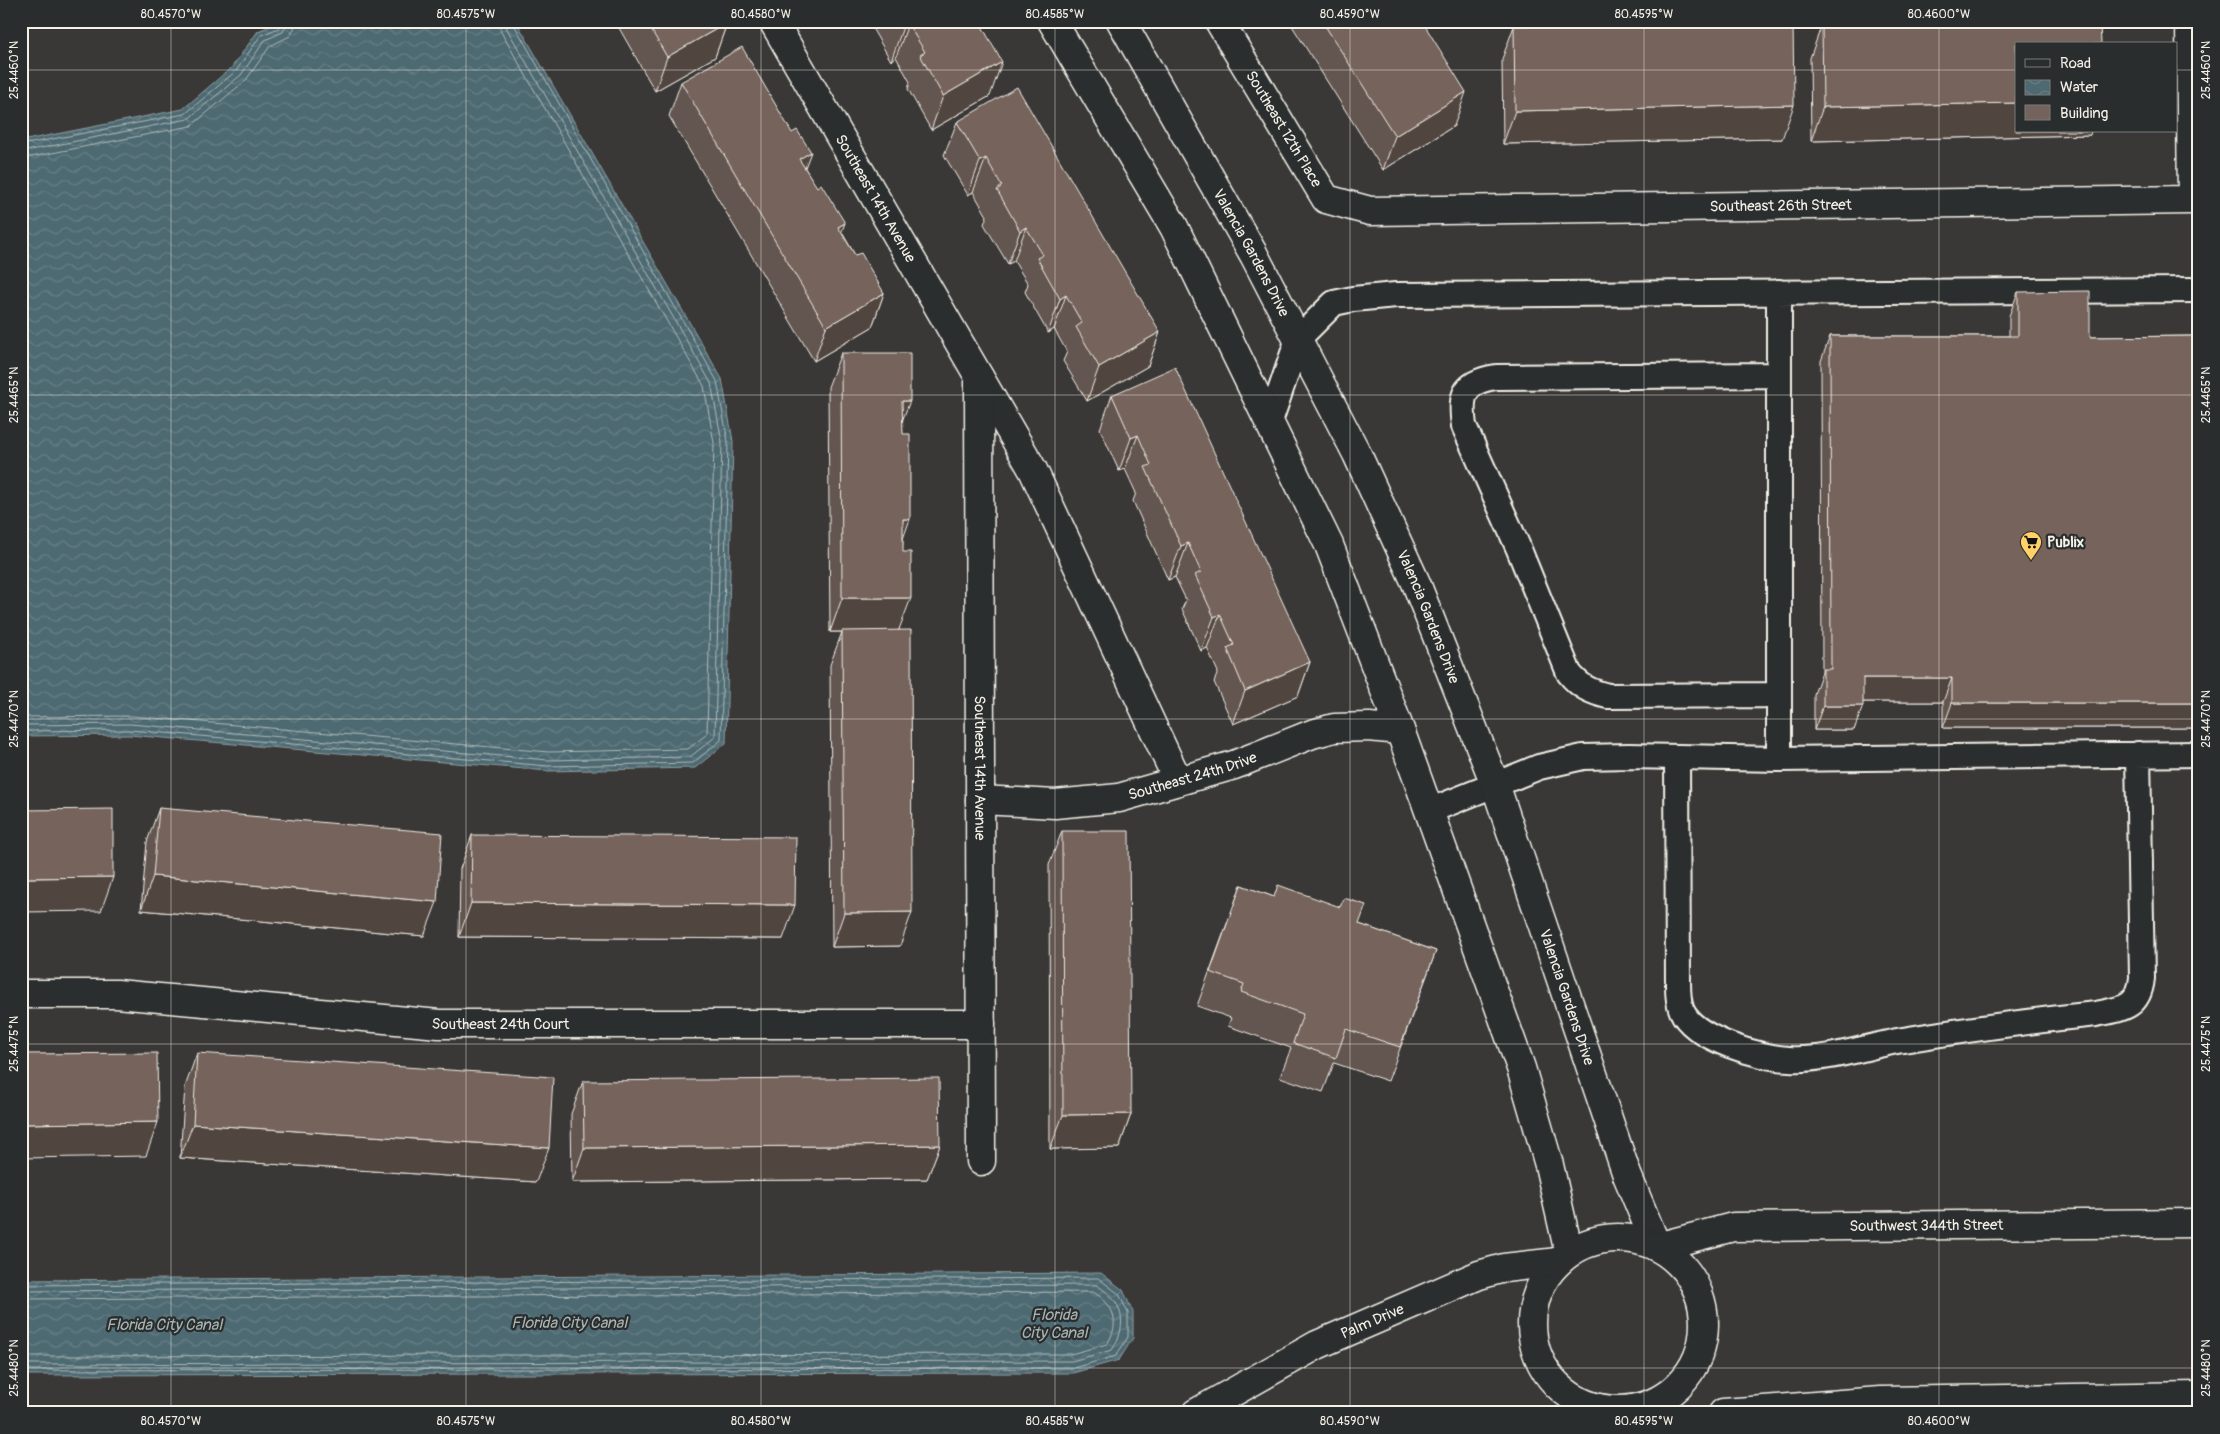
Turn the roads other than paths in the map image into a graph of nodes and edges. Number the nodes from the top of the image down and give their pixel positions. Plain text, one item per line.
1 (773, 21) edge
2 (1052, 21) edge
3 (1121, 21) edge
4 (1219, 21) edge
5 (2190, 21) edge
6 (1370, 211) joint
7 (2199, 290) edge
8 (1779, 292) junction
9 (1298, 339) junction
10 (1778, 375) junction
11 (979, 376) junction
12 (1270, 421) junction
13 (1779, 695) junction
14 (1400, 730) junction
15 (2138, 754) junction
16 (2199, 754) edge
17 (1677, 757) junction
18 (1779, 759) junction
19 (1178, 781) junction
20 (1495, 784) junction
21 (980, 800) junction
22 (1429, 812) junction
23 (21, 994) edge
24 (981, 1024) junction
25 (981, 1160) dead end
26 (2199, 1223) edge
27 (1657, 1247) junction
28 (1564, 1257) junction
29 (2199, 1396) edge
30 (1631, 1411) edge
31 (1196, 1413) edge
32 (1723, 1413) edge

1 - 11 street, Southeast 14th Avenue
2 - 12 street
3 - 9 street, Valencia Gardens Drive
4 - 6 street, Southeast 12th Place
5 - 6 street, Southeast 26th Street
7 - 8 lane
8 - 9 lane
8 - 10 lane
9 - 12 lane
9 - 20 street, Valencia Gardens Drive
10 - 13 lane
10 - 13 lane
11 - 19 street, Southeast 14th Avenue
11 - 21 street, Southeast 14th Avenue
12 - 14 street
13 - 18 lane
14 - 19 street, Southeast 24th Drive
14 - 22 street
15 - 16 lane
15 - 17 lane
15 - 18 lane
17 - 18 lane
17 - 20 lane
19 - 21 street, Southeast 24th Drive
20 - 22 lane
20 - 27 street, Valencia Gardens Drive
21 - 24 street, Southeast 14th Avenue
22 - 28 street
23 - 24 street, Southeast 24th Court
24 - 25 street, Southeast 14th Avenue
26 - 27 street, Southwest 344th Street
27 - 28 street
27 - 30 street
28 - 30 street
28 - 31 street, Palm Drive
29 - 32 street

